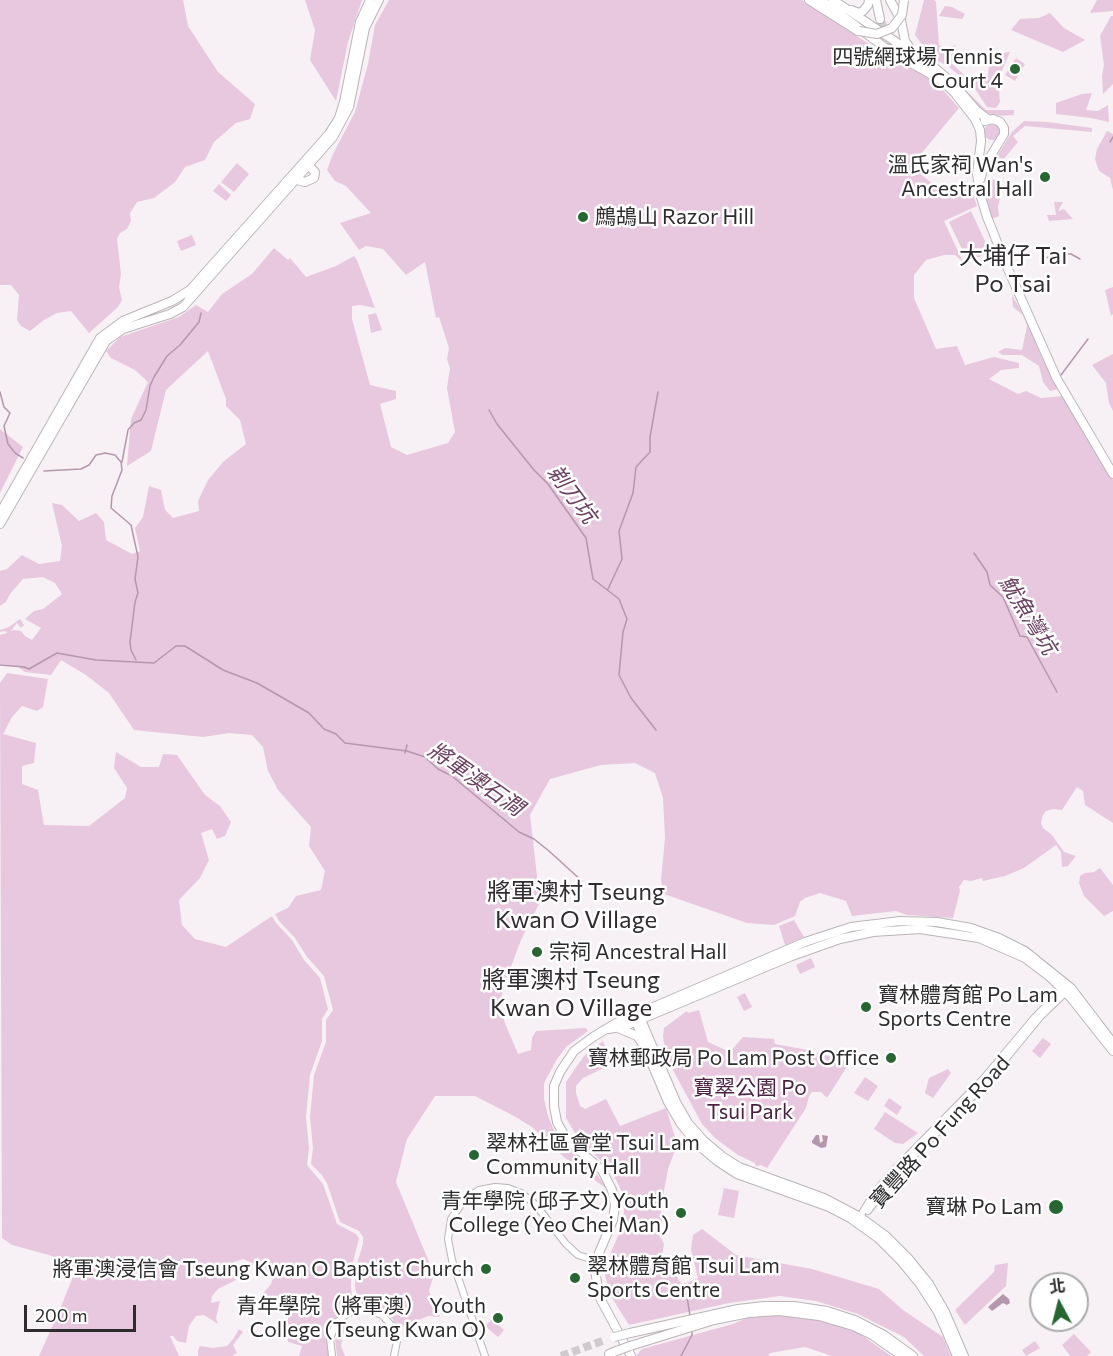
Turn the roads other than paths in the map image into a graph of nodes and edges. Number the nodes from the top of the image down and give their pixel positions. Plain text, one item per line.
1 (370, 0) edge
2 (379, 0) edge
3 (809, 0) edge
4 (821, 0) edge
5 (833, 0) edge
6 (869, 0) edge
7 (876, 0) edge
8 (890, 0) edge
9 (904, 0) edge
10 (844, 7) junction
11 (880, 19) tunnel mouth
12 (901, 20) junction
13 (865, 21) junction
14 (897, 49) tunnel mouth
15 (923, 58) junction
16 (939, 78) junction
17 (989, 120) junction
18 (980, 133) junction
19 (1002, 138) junction
20 (309, 166) junction
21 (299, 170) junction
22 (979, 180) junction
23 (172, 301) junction
24 (183, 307) junction
25 (1113, 474) edge
26 (0, 513) edge
27 (0, 524) edge
28 (1067, 988) junction
29 (638, 1017) junction
30 (618, 1028) junction
31 (608, 1029) junction
32 (1113, 1043) edge
33 (646, 1050) junction
34 (1113, 1051) edge
35 (860, 1221) junction
36 (597, 1261) junction
37 (739, 1312) junction
38 (609, 1338) tunnel mouth
39 (609, 1354) dead end
40 (332, 1356) edge
41 (394, 1356) edge
42 (485, 1356) edge
43 (631, 1356) edge
44 (903, 1356) edge
45 (913, 1356) edge
46 (957, 1356) edge
47 (964, 1356) edge

1 - 21 main road
2 - 20 main road
3 - 9 main road, bridge
4 - 16 main road
5 - 10 main road
6 - 10 main road
7 - 11 main road
8 - 12 main road
10 - 13 main road
12 - 13 main road
12 - 15 main road
13 - 15 main road
14 - 16 main road
15 - 17 main road
16 - 18 main road
17 - 18 main road
17 - 19 main road
18 - 19 main road
18 - 22 main road
19 - 22 main road
20 - 21 main road
20 - 24 main road
21 - 23 main road
22 - 25 main road
23 - 24 main road
23 - 26 main road
24 - 27 main road
28 - 29 main road
28 - 32 main road
28 - 34 main road
28 - 35 street, 寶豐路 Po Fung Road
29 - 30 main road
29 - 31 main road
29 - 33 main road
29 - 35 main road
30 - 31 main road
30 - 33 main road
31 - 36 main road
33 - 35 main road
35 - 46 main road
35 - 47 main road
36 - 42 street
36 - 43 main road
37 - 38 highway, bridge
37 - 39 highway, bridge
37 - 44 highway
37 - 45 highway
40 - 41 street

